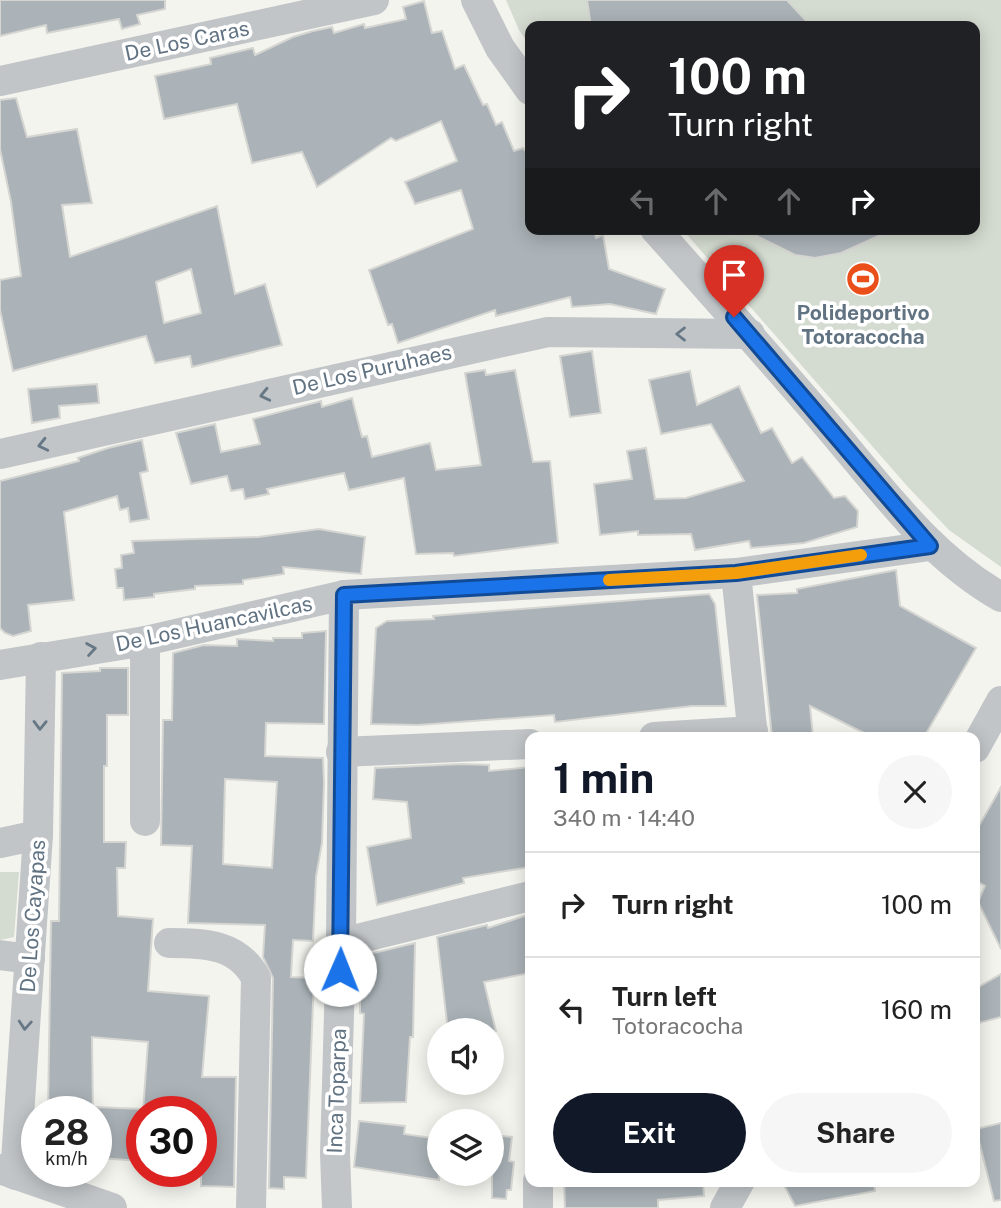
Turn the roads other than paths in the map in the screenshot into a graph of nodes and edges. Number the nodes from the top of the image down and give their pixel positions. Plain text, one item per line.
1 (374, 0) edge
2 (476, 0) edge
3 (0, 81) edge
4 (525, 83) edge
5 (660, 235) edge
6 (750, 334) junction
7 (0, 454) edge
8 (930, 546) junction
9 (736, 573) junction
10 (344, 595) junction
11 (1001, 597) edge
12 (145, 641) junction
13 (41, 657) junction
14 (0, 666) edge
15 (1001, 701) edge
16 (753, 732) edge
17 (980, 739) edge
18 (525, 744) edge
19 (341, 752) junction
20 (145, 821) dead end
21 (38, 835) junction
22 (0, 843) edge
23 (525, 898) edge
24 (169, 943) dead end
25 (341, 943) junction
26 (0, 955) edge
27 (30, 959) junction
28 (8, 1172) edge
29 (538, 1187) edge
30 (737, 1187) edge
31 (112, 1208) edge
32 (251, 1208) edge
33 (337, 1208) edge
34 (538, 1208) edge
35 (725, 1208) edge

1 - 3 street, De Los Caras
2 - 4 street
5 - 6 street
6 -> 7 street, De Los Puruhaes
6 - 8 street
8 - 9 street, De Los Huancavilcas
8 - 11 street
9 - 10 street, De Los Huancavilcas
9 - 16 street
10 - 12 street, De Los Huancavilcas
10 - 19 street, Inca Toparpa
13 -> 12 street, De Los Huancavilcas
12 - 20 street
13 - 14 street, De Los Huancavilcas
13 -> 21 street, De Los Cayapas
15 - 17 street
18 - 19 street
19 - 25 street, Inca Toparpa
21 - 22 street
21 - 27 street, De Los Cayapas
23 - 25 street
24 - 32 street
25 - 33 street, Inca Toparpa
26 - 27 street
27 -> 28 street, De Los Cayapas
28 - 31 street
29 - 34 street
30 - 35 street

